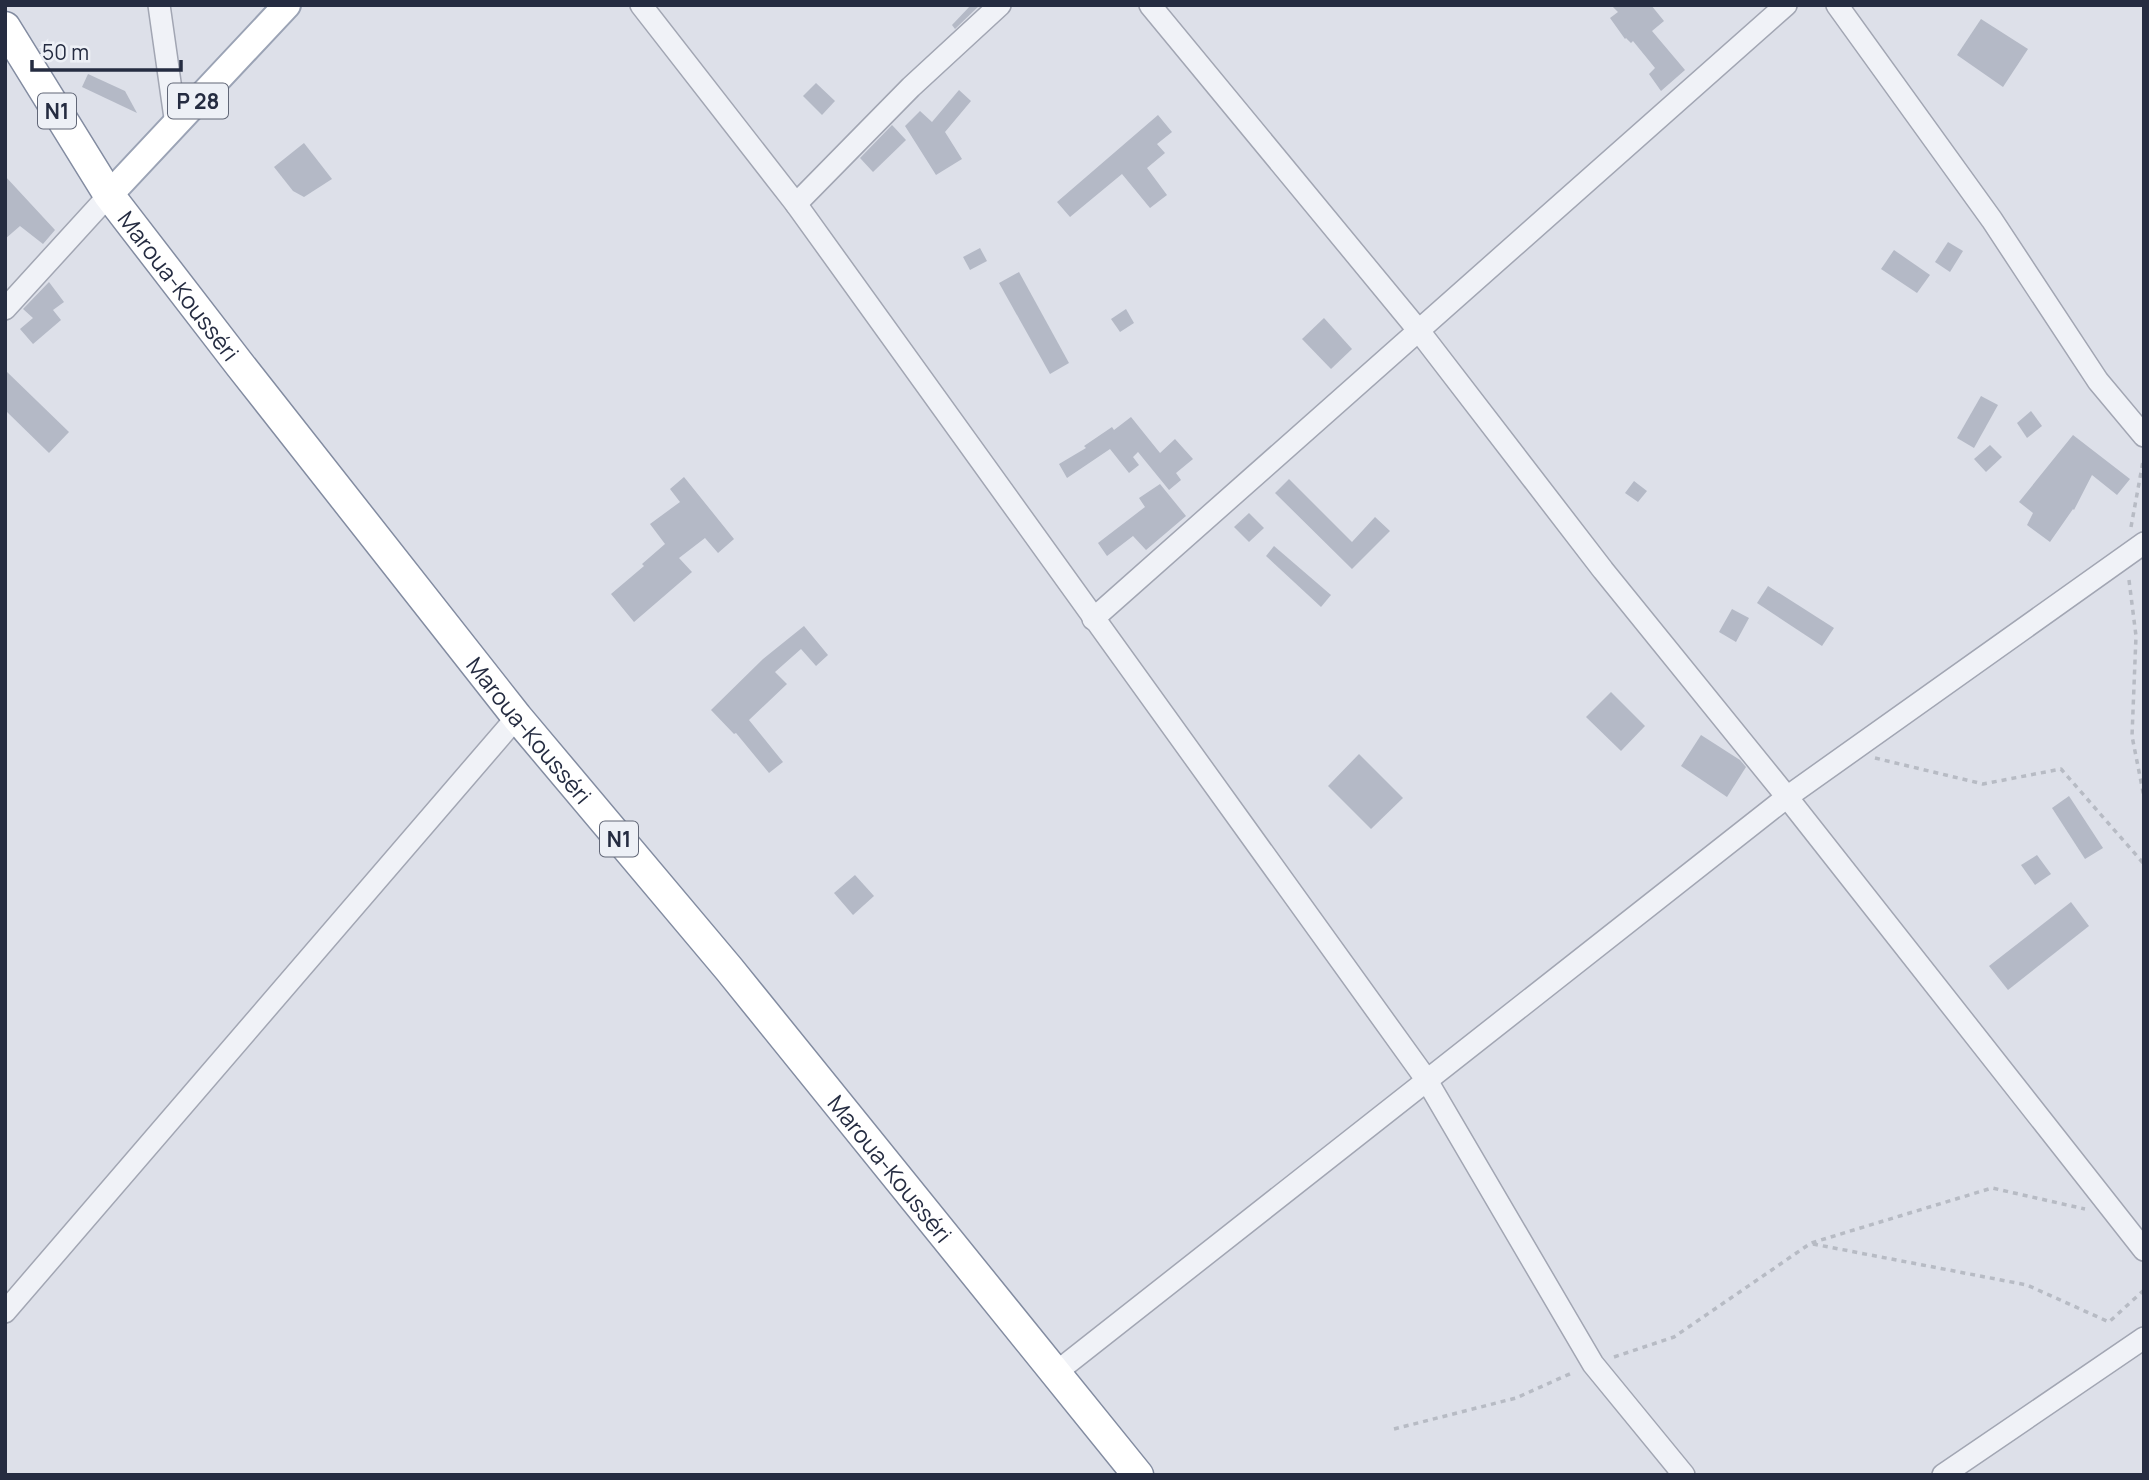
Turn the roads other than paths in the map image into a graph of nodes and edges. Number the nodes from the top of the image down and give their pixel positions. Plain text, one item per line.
1 (159, 5) edge
2 (287, 5) edge
3 (642, 5) edge
4 (1000, 5) edge
5 (1150, 5) edge
6 (1786, 5) edge
7 (1837, 5) edge
8 (5, 27) edge
9 (176, 125) junction
10 (109, 195) junction
11 (796, 204) junction
12 (5, 309) edge
13 (1419, 331) junction
14 (2144, 436) edge
15 (2144, 543) edge
16 (1093, 619) junction
17 (517, 718) junction
18 (1787, 797) junction
19 (1426, 1079) junction
20 (2144, 1250) edge
21 (5, 1312) edge
22 (2144, 1338) edge
23 (1054, 1374) junction
24 (1138, 1475) edge
25 (1684, 1475) edge
26 (1943, 1475) edge

1 - 9 street
2 - 9 main road, P 28
3 - 11 street
4 - 11 street
5 - 13 street
6 - 13 street
7 - 14 street
8 - 10 highway, Maroua-Kousséri / N1
9 - 10 main road, P 28
10 - 12 street
10 - 17 highway, Maroua-Kousséri / N1
11 - 16 street
13 - 16 street
13 - 18 street
15 - 18 street
16 - 19 street
17 - 21 street
17 - 23 highway, Maroua-Kousséri / N1
18 - 19 street
18 - 20 street
19 - 23 street
19 - 25 street
22 - 26 street
23 - 24 highway, Maroua-Kousséri / N1

